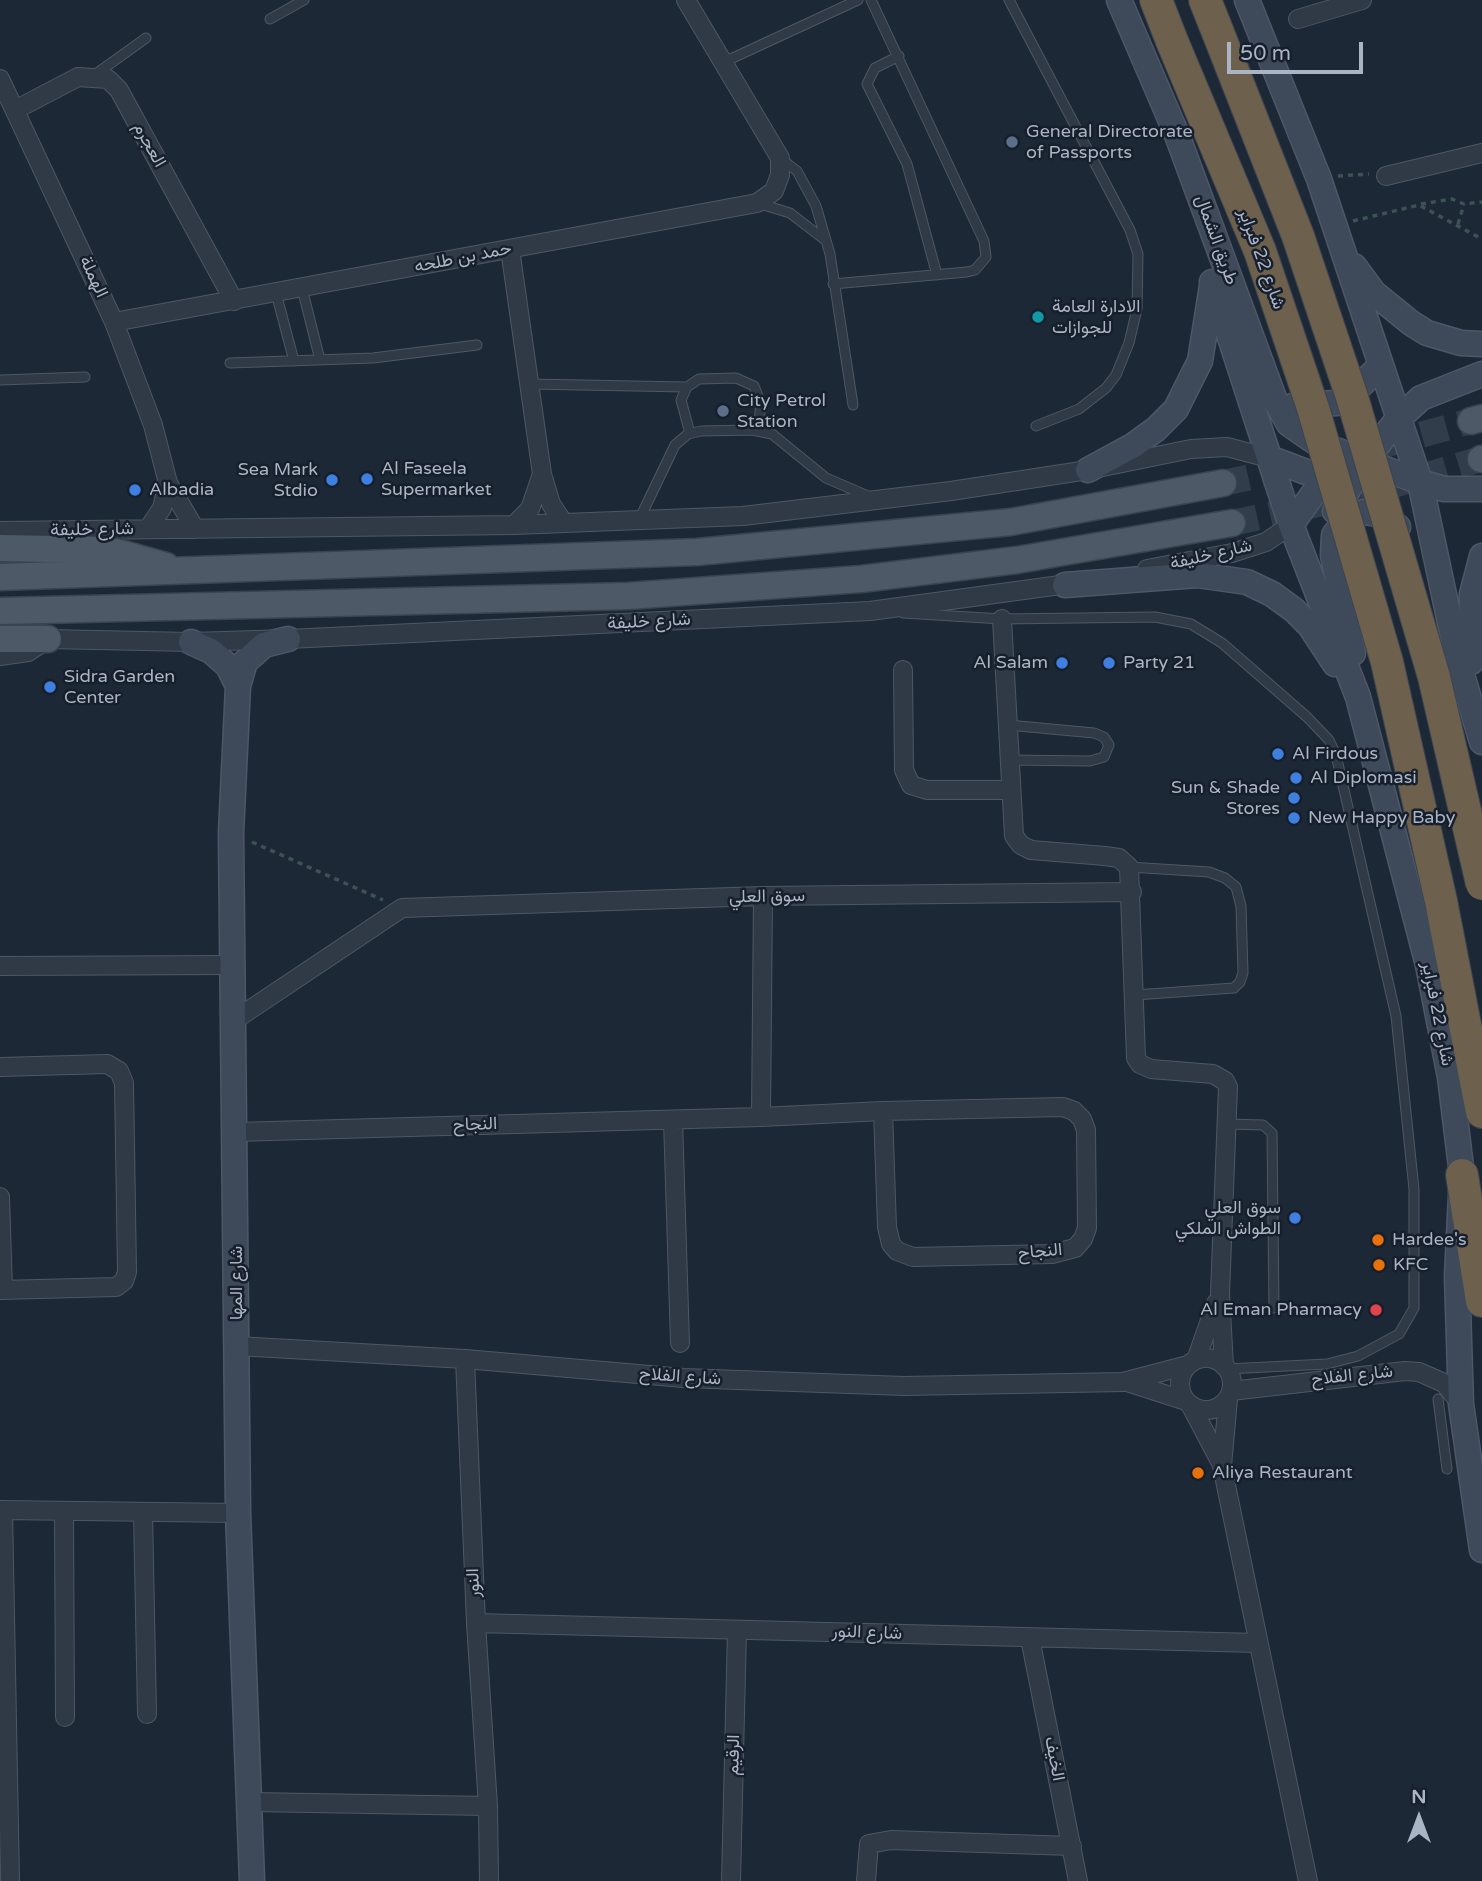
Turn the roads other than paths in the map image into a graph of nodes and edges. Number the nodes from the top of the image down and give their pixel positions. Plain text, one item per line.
1 (304, 0) edge
2 (686, 0) edge
3 (858, 0) edge
4 (871, 0) edge
5 (1009, 0) edge
6 (1119, 0) edge
7 (1156, 0) edge
8 (1247, 0) edge
9 (1362, 0) edge
10 (1210, 13) edge
11 (270, 19) dead end
12 (1297, 19) dead end
13 (146, 38) dead end
14 (899, 56) junction
15 (724, 62) junction
16 (91, 77) junction
17 (0, 79) edge
18 (15, 110) junction
19 (1482, 153) edge
20 (780, 158) junction
21 (1386, 176) road end
22 (757, 203) junction
23 (1216, 235) junction
24 (825, 240) junction
25 (510, 249) junction
26 (1342, 252) junction
27 (937, 275) junction
28 (1212, 282) junction
29 (833, 284) junction
30 (302, 288) junction
31 (276, 293) junction
32 (234, 301) junction
33 (114, 322) junction
34 (1482, 344) edge
35 (477, 345) dead end
36 (320, 360) junction
37 (294, 361) junction
38 (230, 363) dead end
39 (1379, 368) junction
40 (1482, 374) edge
41 (85, 377) dead end
42 (0, 380) edge
43 (529, 384) junction
44 (687, 387) junction
45 (1274, 398) junction
46 (853, 405) dead end
47 (1397, 420) junction
48 (1036, 426) dead end
49 (758, 430) junction
50 (690, 433) junction
51 (1342, 452) junction
52 (1269, 458) junction
53 (1366, 460) junction
54 (1088, 470) junction
55 (542, 474) junction
56 (1324, 479) junction
57 (1420, 482) junction
58 (169, 483) junction
59 (1223, 483) tunnel mouth
60 (1349, 488) junction
61 (1482, 489) edge
62 (887, 500) junction
63 (639, 520) junction
64 (563, 522) junction
65 (1232, 523) tunnel mouth
66 (514, 524) junction
67 (1291, 526) junction
68 (148, 529) junction
69 (195, 529) junction
70 (0, 531) edge
71 (1433, 538) junction
72 (0, 548) edge
73 (1482, 556) edge
74 (1308, 564) junction
75 (177, 572) junction
76 (0, 577) edge
77 (1065, 585) junction
78 (0, 611) edge
79 (870, 611) junction
80 (1002, 619) junction
81 (0, 639) edge
82 (48, 639) junction
83 (288, 639) junction
84 (191, 642) junction
85 (0, 656) edge
86 (1459, 665) junction
87 (903, 670) dead end
88 (238, 686) junction
89 (1358, 697) junction
90 (1472, 705) junction
91 (1008, 725) junction
92 (1368, 738) junction
93 (1482, 742) edge
94 (1009, 760) junction
95 (1010, 790) junction
96 (1129, 867) junction
97 (1482, 884) edge
98 (1132, 892) junction
99 (763, 896) junction
100 (232, 965) junction
101 (0, 966) edge
102 (1135, 995) junction
103 (233, 1021) junction
104 (0, 1067) edge
105 (883, 1111) junction
106 (1482, 1112) edge
107 (761, 1117) junction
108 (673, 1120) junction
109 (1228, 1124) junction
110 (235, 1132) junction
111 (1462, 1175) junction
112 (0, 1197) edge
113 (1, 1290) edge
114 (1220, 1293) junction
115 (1482, 1301) edge
116 (1274, 1308) dead end
117 (680, 1343) dead end
118 (237, 1346) junction
119 (465, 1359) junction
120 (1192, 1362) junction
121 (1226, 1367) junction
122 (1123, 1382) junction
123 (1230, 1395) junction
124 (1188, 1404) junction
125 (1450, 1412) junction
126 (1222, 1466) junction
127 (1447, 1469) dead end
128 (1, 1510) edge
129 (64, 1512) junction
130 (143, 1512) junction
131 (238, 1513) junction
132 (1482, 1550) edge
133 (476, 1623) junction
134 (737, 1630) junction
135 (1030, 1638) junction
136 (1257, 1643) junction
137 (147, 1714) dead end
138 (65, 1717) dead end
139 (4, 1728) edge
140 (251, 1802) junction
141 (488, 1806) junction
142 (1072, 1846) junction
143 (10, 1881) edge
144 (252, 1881) edge
145 (489, 1881) edge
146 (731, 1881) edge
147 (866, 1881) edge
148 (1078, 1881) edge
149 (1308, 1881) edge

1 - 11 lane
2 - 15 street
3 - 15 lane
4 - 14 lane
5 - 48 lane
6 - 23 main road, طريق الشمال
7 - 106 highway, شارع 22 فبراير, bridge
8 - 26 main road
9 - 12 street
10 - 97 highway, bridge
13 - 16 lane
14 - 27 lane
14 - 27 lane
15 - 20 street
16 - 18 street
16 - 32 street, العجرم
17 - 18 street, الهملة
18 - 33 street, الهملة
19 - 21 street
20 - 22 street
20 - 24 lane
22 - 24 lane
22 - 25 street, حمد بن طلحه
23 - 28 main road
23 - 45 main road, طريق الشمال
24 - 29 lane
25 - 30 street, حمد بن طلحه
25 - 43 street
26 - 34 main road
26 - 39 main road
27 - 29 lane
28 - 52 main road, شارع 22 فبراير
28 - 54 main road
29 - 46 lane
30 - 31 street, حمد بن طلحه
30 - 36 lane
31 - 32 street, حمد بن طلحه
31 - 37 lane
32 - 33 street, حمد بن طلحه
33 - 58 street, الهملة
35 - 36 lane
36 - 37 lane
37 - 38 lane
39 - 45 main road
39 - 47 main road
39 - 51 main road
40 - 47 main road
41 - 42 lane
43 - 44 lane
43 - 55 street
44 - 49 lane
44 - 50 lane
45 - 51 main road, طريق الشمال
47 - 53 main road
47 - 57 main road
49 - 50 lane
49 - 62 lane
50 - 63 lane
51 - 53 main road, طريق الشمال
51 - 56 main road
52 - 54 street, شارع خليفة
52 - 56 main road
52 - 67 main road, شارع 22 فبراير
53 - 57 main road, طريق الشمال
53 - 60 main road
54 - 62 street, شارع خليفة
55 - 64 street
55 - 66 street
56 - 60 main road
56 - 67 main road
57 - 61 main road
57 - 71 main road
58 - 68 street
58 - 69 street, الهملة
59 - 75 main road
60 - 71 main road
60 - 74 main road
62 - 63 street, شارع خليفة
63 - 64 street, شارع خليفة
64 - 66 street, شارع خليفة
65 - 78 main road, شارع خليفة
66 - 69 street, شارع خليفة
67 - 74 main road, شارع 22 فبراير
67 - 77 street, شارع خليفة
68 - 69 street, شارع خليفة
68 - 70 street, شارع خليفة
71 - 86 main road
72 - 75 main road
73 - 90 main road
74 - 89 main road, شارع 22 فبراير
75 - 76 main road
77 - 79 street, شارع خليفة
77 - 92 main road
79 - 80 lane
79 - 83 street, شارع خليفة
80 - 91 street
80 - 121 lane
81 - 82 main road
82 - 84 street, شارع خليفة
82 - 85 street, شارع خليفة
83 - 84 street, شارع خليفة
83 - 88 main road, شارع المها
84 - 88 main road
86 - 89 main road
86 - 90 main road
87 - 95 street
88 - 100 main road, شارع المها
89 - 92 main road, شارع 22 فبراير
90 - 93 main road
91 - 94 street
91 - 94 lane
92 - 111 main road, شارع 22 فبراير
94 - 95 street
95 - 96 street
96 - 98 street
96 - 102 lane
98 - 99 street, سوق العلي
98 - 102 street
99 - 103 street, سوق العلي
99 - 107 street
100 - 101 street
100 - 103 main road, شارع المها
102 - 109 street
103 - 110 main road, شارع المها
104 - 113 street
105 - 105 street, النجاح
105 - 107 street, النجاح
107 - 108 street, النجاح
108 - 110 street, النجاح
108 - 117 street
109 - 114 street
109 - 116 lane
110 - 118 main road, شارع المها
111 - 115 highway
111 - 125 main road, شارع 22 فبراير
112 - 113 street
114 - 120 street
114 - 121 street
118 - 119 street, شارع الفلاح
118 - 131 main road, شارع المها
119 - 122 street, شارع الفلاح
119 - 133 street, النور
120 - 121 street
120 - 122 street, شارع الفلاح
120 - 124 street
121 - 123 street
122 - 124 street, شارع الفلاح
123 - 124 street
123 - 125 street, شارع الفلاح
123 - 126 street
124 - 126 street
125 - 127 lane
125 - 132 main road, شارع 22 فبراير
126 - 136 street
128 - 129 street
128 - 139 street
129 - 130 street
129 - 138 street
130 - 131 street
130 - 137 street
131 - 140 main road, شارع المها
133 - 134 street, شارع النور
133 - 141 street, النور
134 - 135 street, شارع النور
134 - 146 street, الرقيم
135 - 136 street, شارع النور
135 - 142 street, الخيف
136 - 149 street
139 - 143 street
140 - 141 street
140 - 144 main road, شارع المها
141 - 145 street, النور
142 - 147 street
142 - 148 street, الخيف

